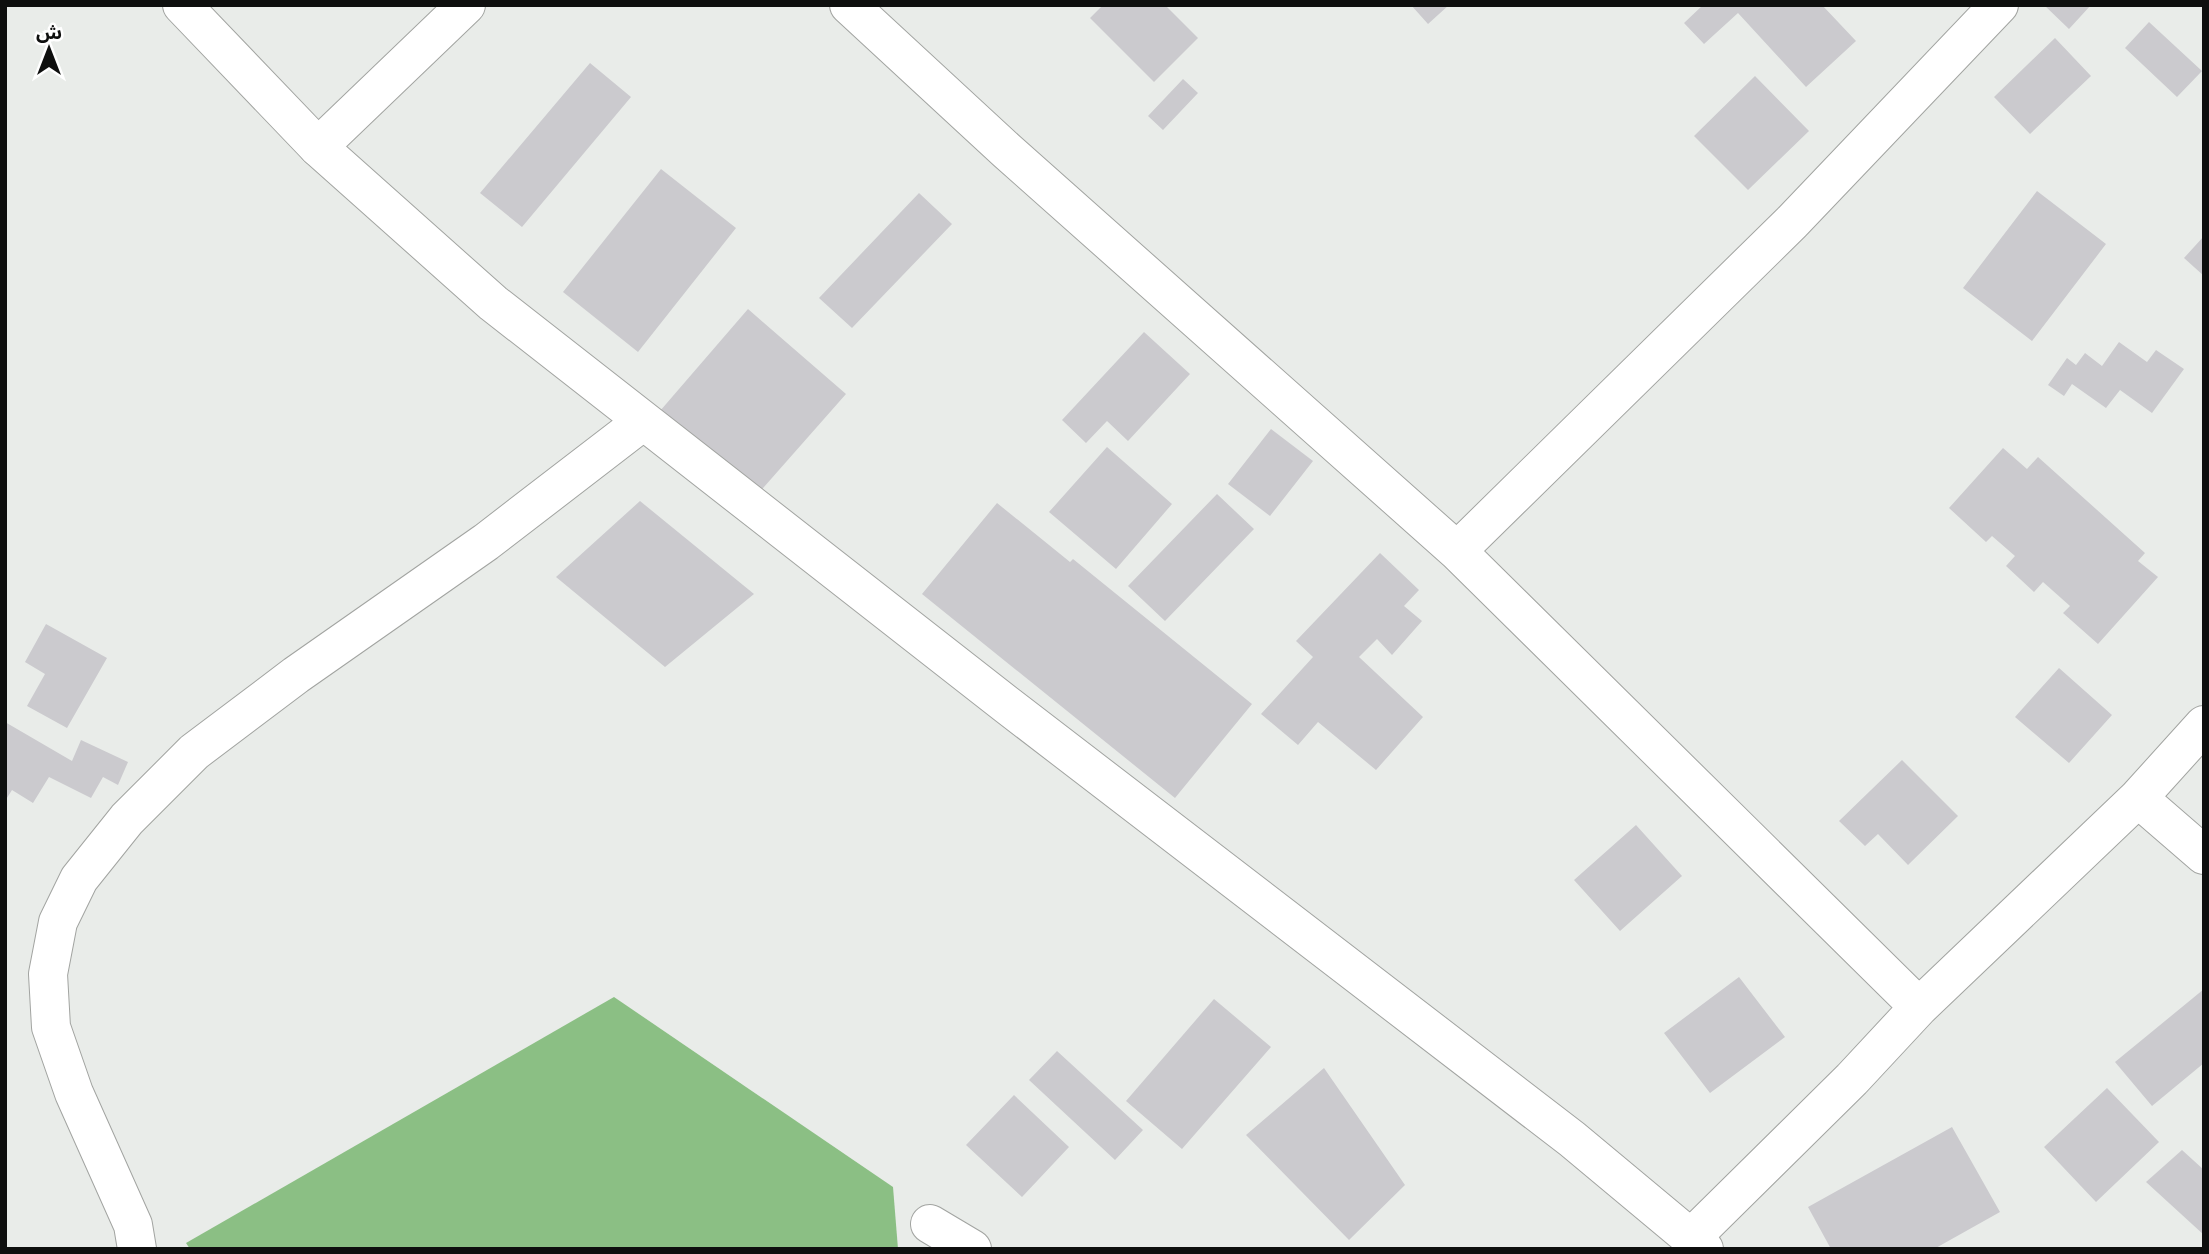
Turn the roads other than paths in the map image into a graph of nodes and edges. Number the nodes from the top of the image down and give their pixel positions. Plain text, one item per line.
1 (182, 5) edge
2 (466, 5) edge
3 (849, 5) edge
4 (1999, 5) edge
5 (318, 147) junction
6 (642, 422) junction
7 (1457, 551) junction
8 (2204, 725) edge
9 (2138, 798) junction
10 (2204, 855) edge
11 (1919, 1007) junction
12 (930, 1224) dead end
13 (1698, 1243) edge
14 (137, 1249) edge
15 (972, 1249) edge

1 - 5 street
2 - 5 street
3 - 7 street
4 - 7 street
5 - 6 street
6 - 13 street
6 - 14 street
7 - 11 street
8 - 9 street
9 - 10 street
9 - 11 street
11 - 13 street
12 - 15 street

